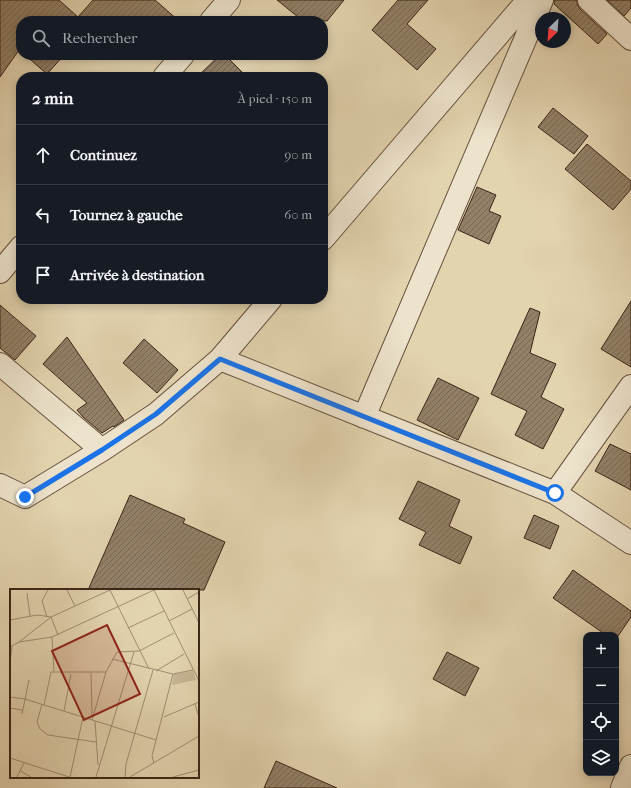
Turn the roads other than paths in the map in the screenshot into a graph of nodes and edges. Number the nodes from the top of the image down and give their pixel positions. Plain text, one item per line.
1 (229, 0) edge
2 (528, 0) edge
3 (542, 0) edge
4 (589, 0) edge
5 (215, 16) edge
6 (631, 39) edge
7 (179, 60) edge
8 (168, 72) edge
9 (328, 233) edge
10 (16, 253) edge
11 (0, 272) edge
12 (267, 304) edge
13 (220, 359) junction
14 (0, 364) edge
15 (631, 386) edge
16 (364, 417) junction
17 (102, 450) junction
18 (0, 485) edge
19 (555, 493) junction
20 (631, 542) edge
21 (631, 766) edge
22 (622, 788) edge

1 - 5 street
2 - 9 street
3 - 16 street
4 - 6 street
7 - 8 street
10 - 11 street
12 - 13 street
13 - 16 street
13 - 17 street
14 - 17 street
15 - 19 street
16 - 19 street
17 - 18 street
19 - 20 street
21 - 22 street

